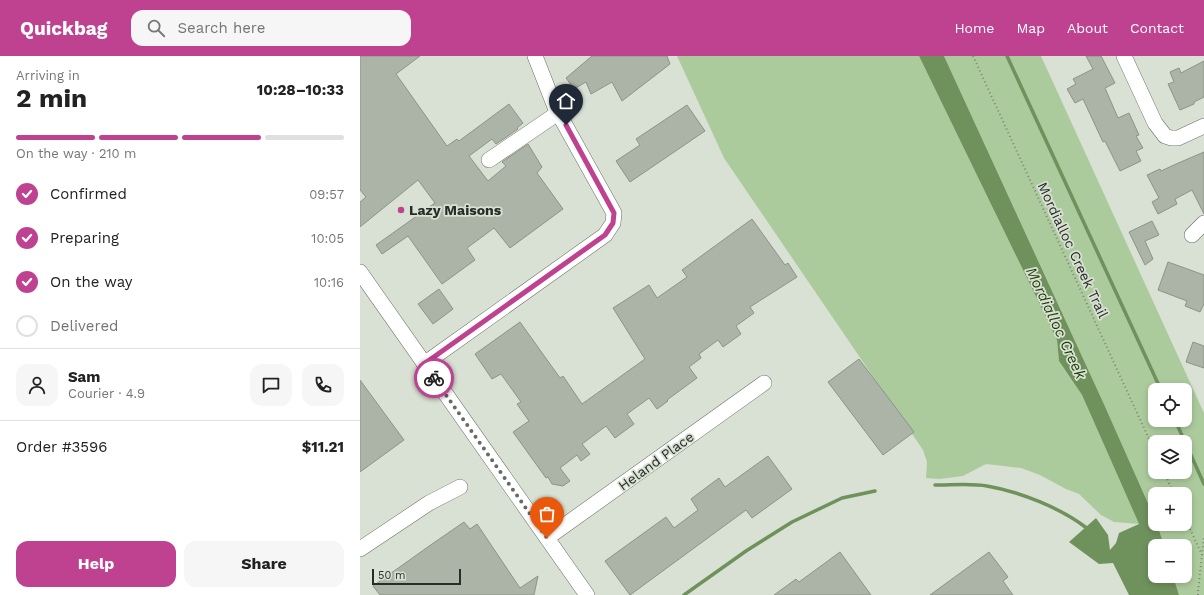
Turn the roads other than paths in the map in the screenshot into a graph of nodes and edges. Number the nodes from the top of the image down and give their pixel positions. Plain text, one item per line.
1 (535, 56) edge
2 (1124, 56) edge
3 (558, 113) junction
4 (1204, 126) edge
5 (489, 160) dead end
6 (1204, 223) edge
7 (1192, 235) dead end
8 (360, 272) edge
9 (424, 364) junction
10 (764, 383) dead end
11 (460, 487) dead end
12 (547, 538) junction
13 (360, 549) edge
14 (587, 595) edge

1 - 3 street
2 - 4 street
3 - 5 street
3 - 9 street
6 - 7 street
8 - 9 street
9 - 12 street
10 - 12 street, Heland Place
11 - 13 street
12 - 14 street

